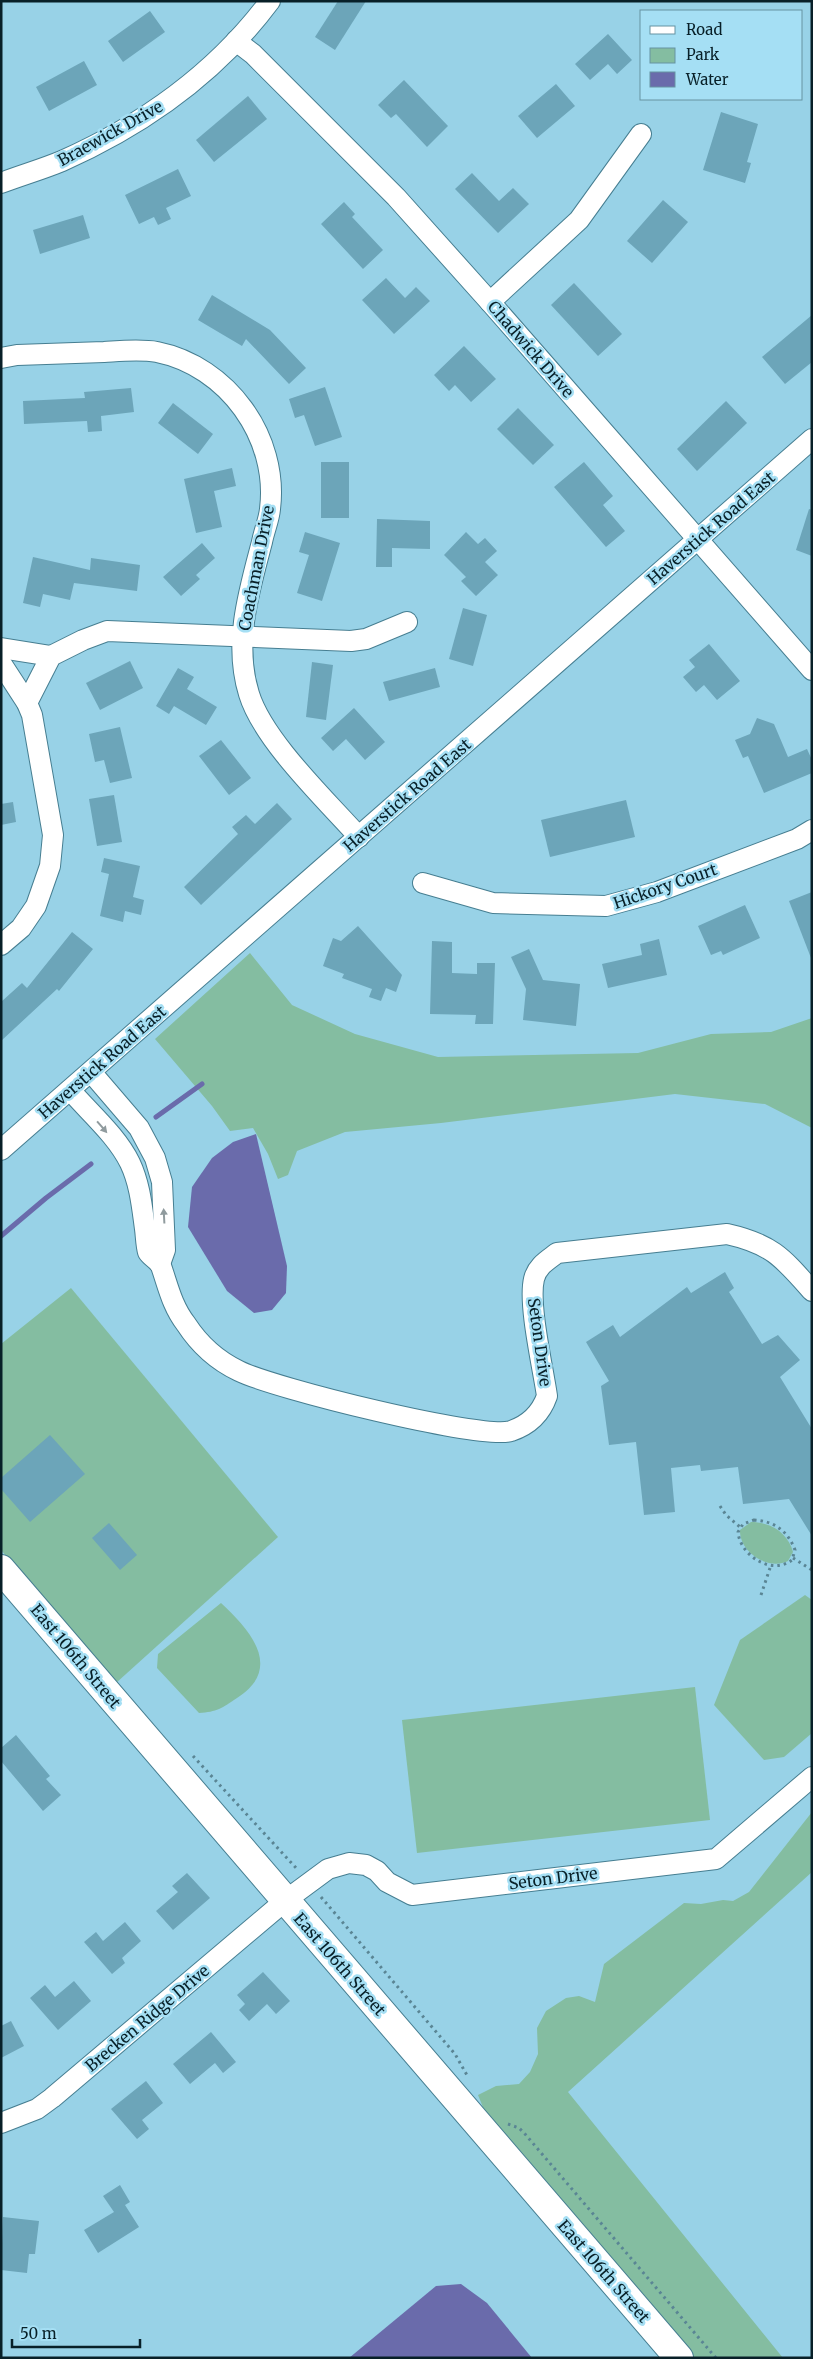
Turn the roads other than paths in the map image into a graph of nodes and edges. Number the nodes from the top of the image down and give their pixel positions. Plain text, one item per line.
1 (270, 1) edge
2 (236, 41) junction
3 (641, 134) dead end
4 (1, 183) edge
5 (490, 302) junction
6 (1, 358) edge
7 (812, 439) edge
8 (697, 541) junction
9 (408, 622) dead end
10 (242, 636) junction
11 (1, 648) edge
12 (52, 656) junction
13 (1, 663) edge
14 (812, 670) edge
15 (27, 703) junction
16 (812, 830) edge
17 (359, 836) junction
18 (423, 883) dead end
19 (1, 945) edge
20 (91, 1072) junction
21 (70, 1090) junction
22 (1, 1150) edge
23 (160, 1264) junction
24 (812, 1291) edge
25 (1, 1569) edge
26 (812, 1777) edge
27 (286, 1900) junction
28 (1, 2124) edge
29 (679, 2358) edge

1 - 2 street, Braewick Drive
2 - 4 street, Braewick Drive
2 - 5 street, Chadwick Drive
3 - 5 street
5 - 8 street, Chadwick Drive
6 - 10 street, Coachman Drive
7 - 8 street, Haverstick Road East
8 - 14 street, Chadwick Drive
8 - 17 street, Haverstick Road East
9 - 10 street
10 - 12 street
10 - 17 street, Coachman Drive
11 - 12 street
12 - 15 street
13 - 15 street
15 - 19 street
16 - 18 street, Hickory Court
17 - 20 street, Haverstick Road East
20 - 21 street, Haverstick Road East
23 -> 20 street, Seton Drive
21 - 22 street, Haverstick Road East
21 -> 23 street, Seton Drive
23 - 24 street, Seton Drive
25 - 27 street, East 106th Street
26 - 27 street, Seton Drive
27 - 28 street, Brecken Ridge Drive
27 - 29 street, East 106th Street

